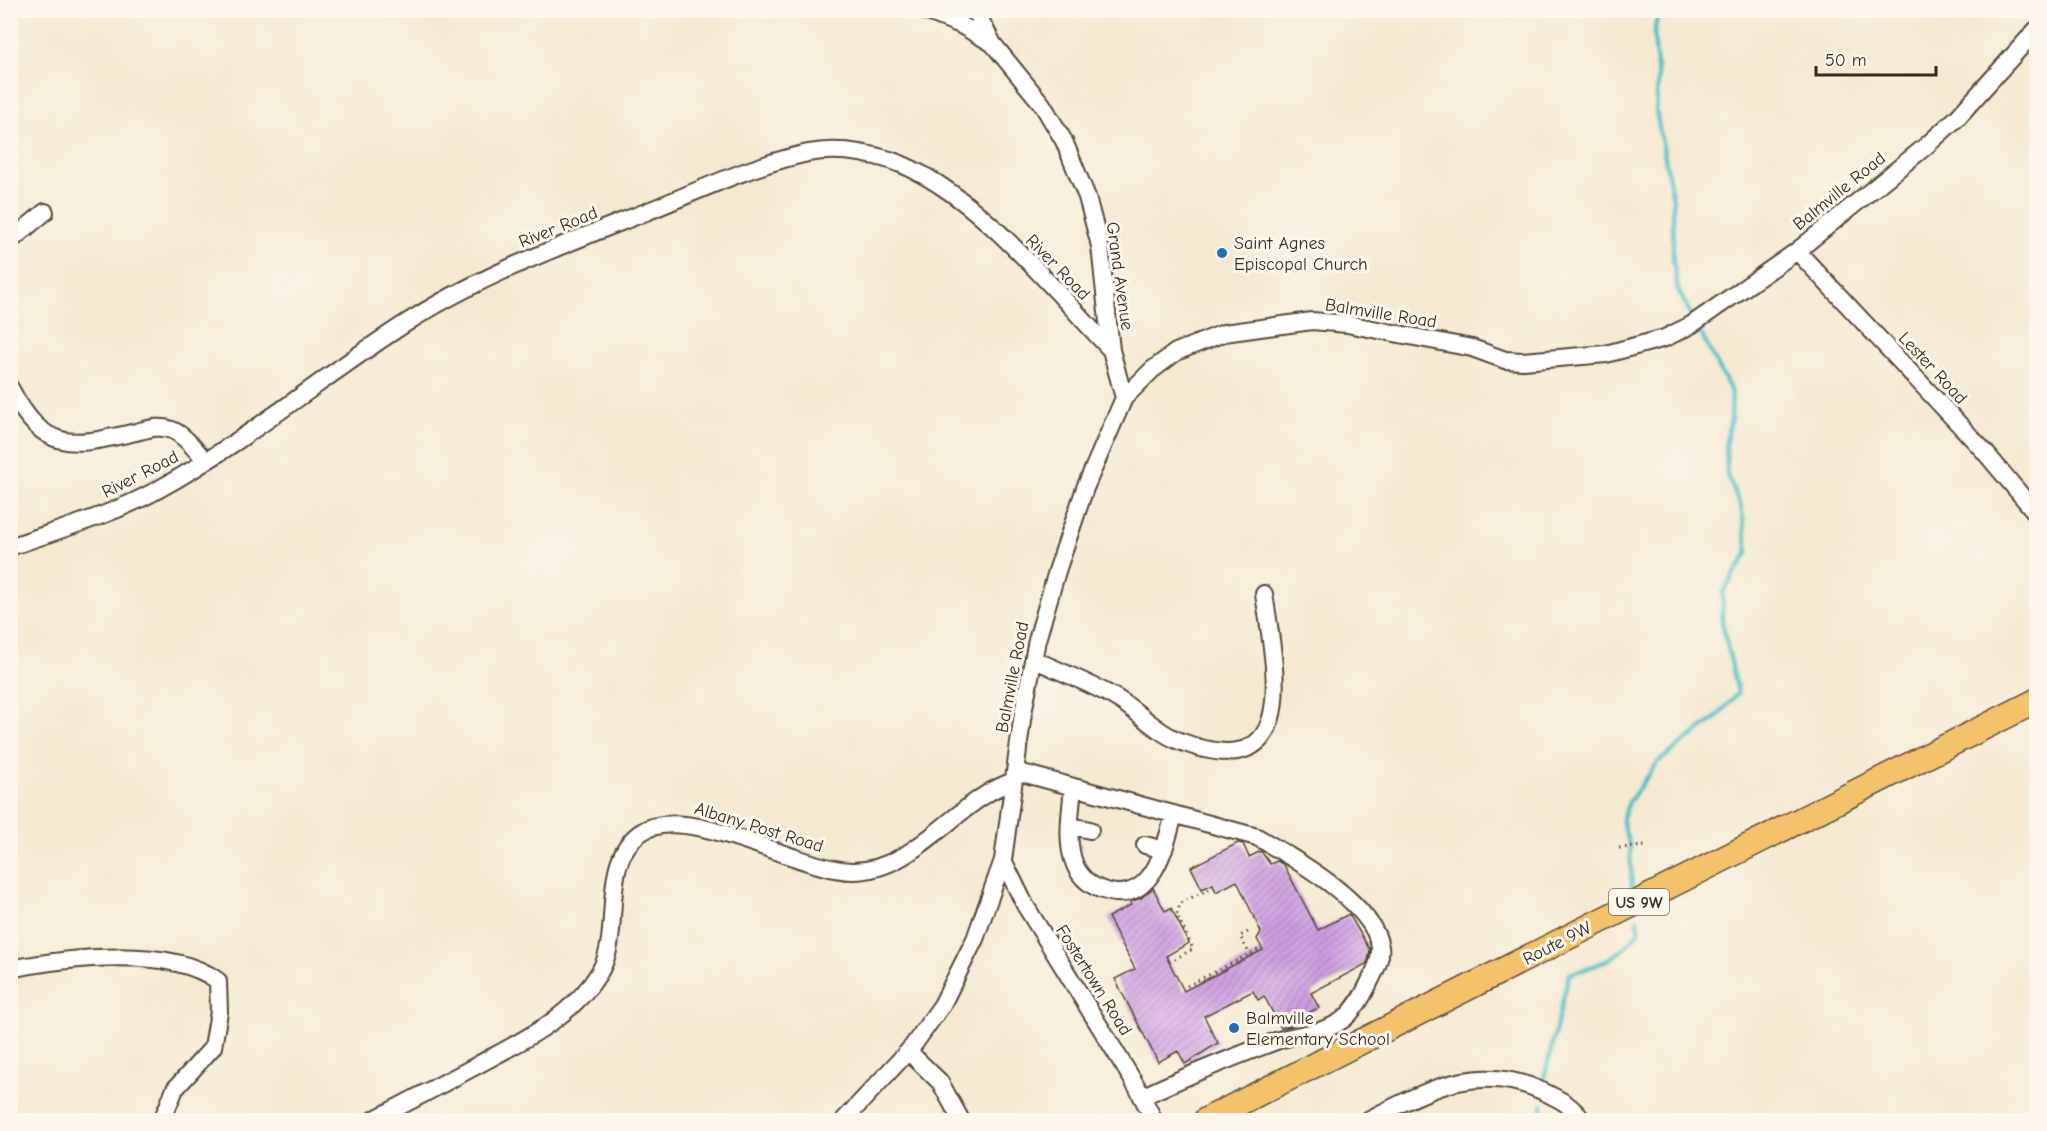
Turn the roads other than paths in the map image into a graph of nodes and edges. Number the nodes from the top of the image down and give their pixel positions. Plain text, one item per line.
1 (923, 10) edge
2 (975, 10) edge
3 (2037, 30) edge
4 (993, 44) junction
5 (45, 212) dead end
6 (10, 241) edge
7 (1797, 251) junction
8 (1111, 350) junction
9 (10, 388) edge
10 (1124, 398) junction
11 (206, 460) junction
12 (2037, 513) edge
13 (10, 547) edge
14 (1264, 594) dead end
15 (1034, 659) junction
16 (2037, 701) edge
17 (1014, 776) junction
18 (1073, 787) junction
19 (1174, 814) junction
20 (1071, 826) junction
21 (1090, 830) dead end
22 (1145, 845) dead end
23 (1164, 850) junction
24 (1003, 860) junction
25 (10, 969) edge
26 (908, 1051) junction
27 (1142, 1097) junction
28 (162, 1120) edge
29 (374, 1120) edge
30 (844, 1120) edge
31 (961, 1120) edge
32 (1154, 1120) edge
33 (1206, 1120) edge
34 (1368, 1120) edge
35 (1582, 1120) edge

1 - 4 street
2 - 4 street, Grand Avenue
3 - 7 street, Balmville Road
4 - 8 street, Grand Avenue
5 - 6 street
7 - 10 street, Balmville Road
7 - 12 street, Lester Road
8 - 10 street, Grand Avenue
8 - 11 street, River Road
9 - 11 street
10 - 15 street, Balmville Road
11 - 13 street, River Road
14 - 15 street
15 - 17 street, Balmville Road
16 - 33 highway, Route 9W / US 9W
17 - 18 street
17 - 24 street, Balmville Road
17 - 29 street, Albany Post Road
18 - 19 street
18 - 20 street
19 - 23 street
19 - 27 street
20 - 21 street
20 - 23 street
22 - 23 street
24 - 26 street, Balmville Road
24 - 27 street, Fostertown Road
25 - 28 street
26 - 30 street, Balmville Road
26 - 31 street
27 - 32 street, Fostertown Road
34 - 35 street

